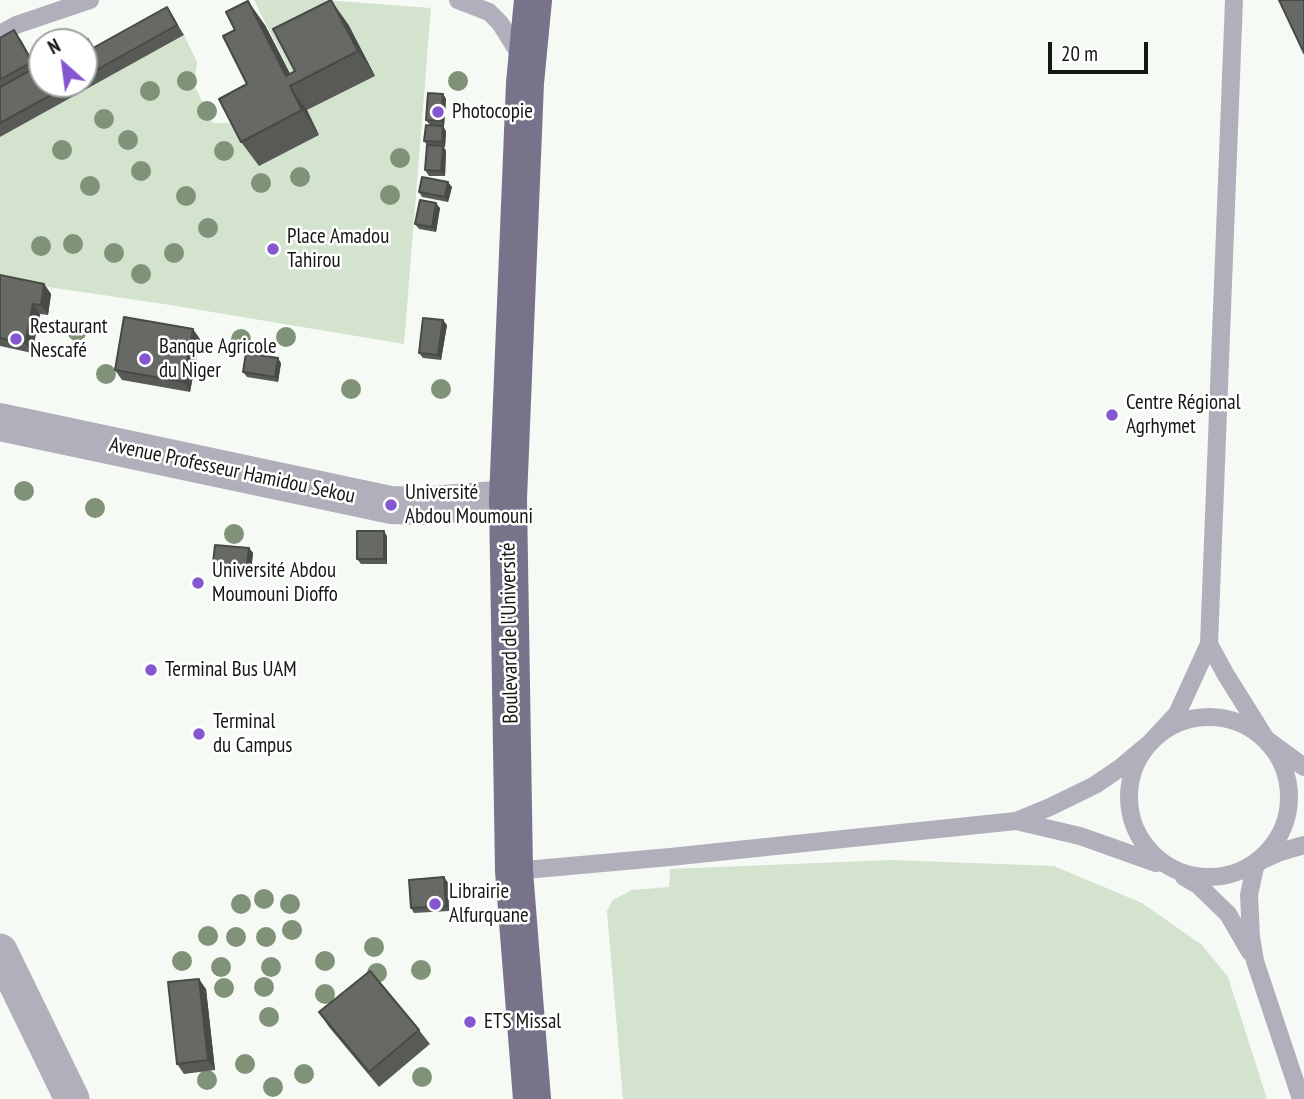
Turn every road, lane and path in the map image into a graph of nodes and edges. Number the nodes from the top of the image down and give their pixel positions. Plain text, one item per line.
1 (90, 0) edge
2 (458, 0) edge
3 (533, 0) edge
4 (1234, 0) edge
5 (0, 34) edge
6 (525, 83) junction
7 (0, 422) edge
8 (508, 499) junction
9 (1209, 644) junction
10 (1266, 739) junction
11 (1150, 743) junction
12 (1304, 767) edge
13 (1016, 821) junction
14 (1304, 845) edge
15 (1260, 861) junction
16 (514, 871) junction
17 (1177, 872) junction
18 (0, 951) edge
19 (1255, 961) junction
20 (72, 1099) edge
21 (532, 1099) edge
22 (1301, 1099) edge

1 - 5 lane
2 - 6 lane
3 - 6 main road, Boulevard de l'Université
4 - 9 lane
6 - 8 main road, Boulevard de l'Université
7 - 8 street, Avenue Professeur Hamidou Sekou
8 - 16 main road, Boulevard de l'Université
9 - 10 lane
9 - 11 lane
10 - 11 lane
10 - 12 lane
10 - 15 lane
11 - 13 lane
11 - 17 lane
13 - 16 lane
13 - 17 lane
14 - 15 lane
15 - 17 lane
15 - 19 lane
16 - 21 main road, Boulevard de l'Université
17 - 19 lane
18 - 20 street
19 - 22 lane

